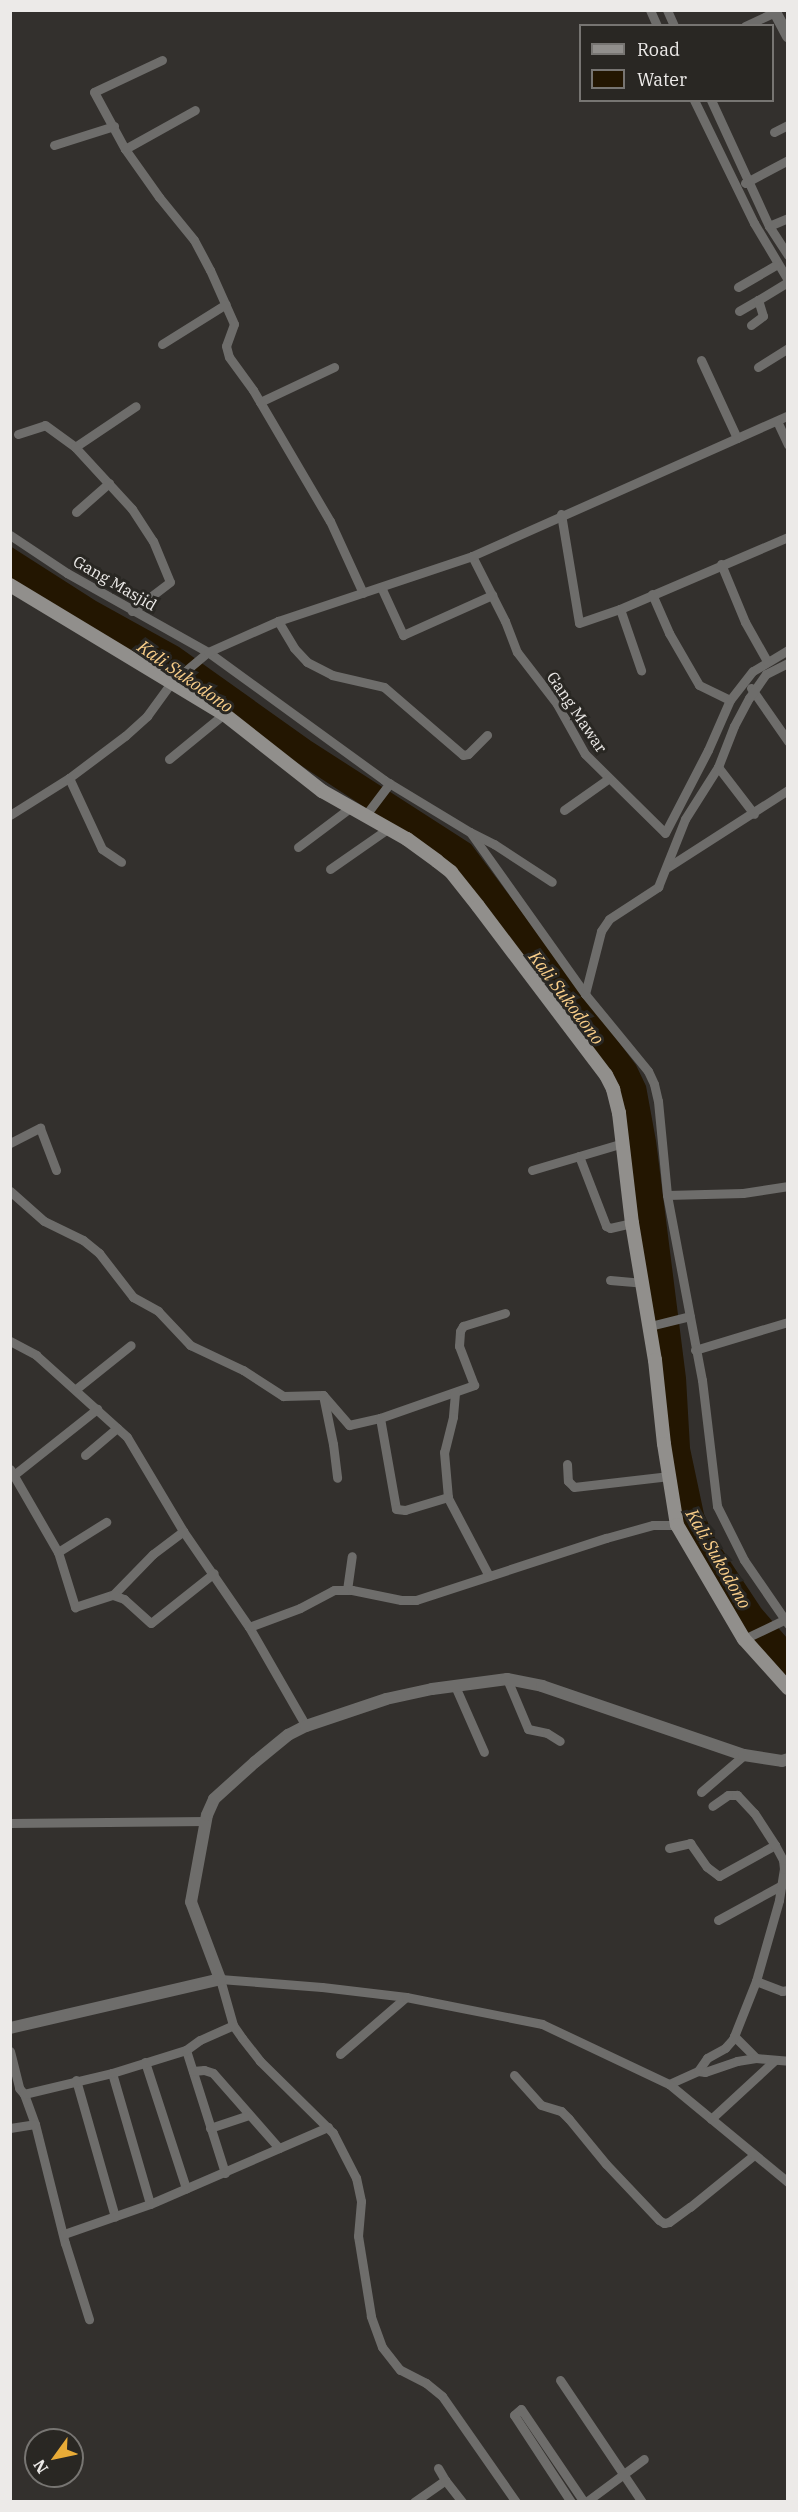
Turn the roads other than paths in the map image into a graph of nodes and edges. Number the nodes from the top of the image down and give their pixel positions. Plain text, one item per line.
1 (650, 10) edge
2 (667, 10) edge
3 (774, 11) edge
4 (656, 24) edge
5 (673, 24) edge
6 (749, 24) edge
7 (788, 36) edge
8 (162, 60) dead end
9 (695, 102) edge
10 (712, 102) edge
11 (195, 110) dead end
12 (788, 125) edge
13 (114, 126) junction
14 (774, 132) dead end
15 (54, 145) dead end
16 (125, 149) junction
17 (788, 160) edge
18 (744, 183) junction
19 (759, 218) junction
20 (788, 218) edge
21 (769, 226) junction
22 (788, 255) edge
23 (776, 265) junction
24 (788, 281) edge
25 (738, 287) dead end
26 (758, 300) junction
27 (226, 304) junction
28 (739, 311) dead end
29 (751, 325) dead end
30 (162, 344) dead end
31 (788, 348) edge
32 (700, 360) dead end
33 (334, 367) dead end
34 (758, 367) dead end
35 (260, 402) junction
36 (136, 406) dead end
37 (788, 415) edge
38 (777, 421) junction
39 (18, 434) dead end
40 (737, 438) junction
41 (788, 445) edge
42 (75, 447) junction
43 (109, 483) junction
44 (76, 512) dead end
45 (561, 514) junction
46 (10, 535) edge
47 (788, 537) edge
48 (472, 556) junction
49 (721, 564) junction
50 (381, 587) junction
51 (12, 588) edge
52 (363, 593) junction
53 (652, 594) junction
54 (492, 595) junction
55 (620, 609) junction
56 (132, 611) junction
57 (278, 621) junction
58 (788, 650) edge
59 (206, 654) junction
60 (767, 661) junction
61 (788, 663) edge
62 (641, 670) dead end
63 (172, 682) junction
64 (749, 685) junction
65 (730, 700) junction
66 (224, 714) junction
67 (487, 735) dead end
68 (788, 741) edge
69 (169, 759) dead end
70 (718, 767) junction
71 (69, 778) junction
72 (608, 779) junction
73 (389, 785) junction
74 (788, 790) edge
75 (350, 808) junction
76 (564, 810) dead end
77 (367, 814) junction
78 (754, 814) junction
79 (10, 815) edge
80 (389, 828) junction
81 (470, 832) junction
82 (298, 847) dead end
83 (121, 862) dead end
84 (668, 867) junction
85 (330, 869) dead end
86 (552, 882) dead end
87 (581, 988) junction
88 (10, 1143) edge
89 (623, 1143) junction
90 (579, 1156) junction
91 (56, 1170) dead end
92 (532, 1170) dead end
93 (788, 1186) edge
94 (10, 1191) edge
95 (667, 1195) junction
96 (632, 1223) junction
97 (610, 1280) dead end
98 (643, 1283) junction
99 (505, 1313) dead end
100 (686, 1318) junction
101 (788, 1322) edge
102 (651, 1326) junction
103 (10, 1341) edge
104 (131, 1345) dead end
105 (695, 1350) junction
106 (76, 1389) junction
107 (455, 1393) junction
108 (323, 1395) junction
109 (97, 1409) junction
110 (380, 1418) junction
111 (117, 1428) junction
112 (85, 1455) dead end
113 (567, 1464) dead end
114 (13, 1472) edge
115 (669, 1476) junction
116 (337, 1478) dead end
117 (448, 1497) junction
118 (106, 1522) dead end
119 (677, 1525) junction
120 (183, 1531) junction
121 (58, 1552) junction
122 (352, 1556) dead end
123 (214, 1573) junction
124 (489, 1576) junction
125 (346, 1590) junction
126 (113, 1595) junction
127 (784, 1621) edge
128 (249, 1627) junction
129 (746, 1638) junction
130 (507, 1679) junction
131 (455, 1686) junction
132 (788, 1688) edge
133 (303, 1721) junction
134 (560, 1741) dead end
135 (484, 1752) dead end
136 (744, 1755) junction
137 (788, 1759) edge
138 (701, 1792) dead end
139 (712, 1806) dead end
140 (206, 1821) junction
141 (10, 1823) edge
142 (775, 1845) junction
143 (669, 1848) dead end
144 (782, 1885) junction
145 (718, 1920) dead end
146 (220, 1979) junction
147 (756, 1981) junction
148 (788, 1990) edge
149 (406, 1997) junction
150 (233, 2025) junction
151 (10, 2028) edge
152 (734, 2036) junction
153 (186, 2050) junction
154 (10, 2051) edge
155 (340, 2054) dead end
156 (756, 2058) junction
157 (775, 2060) junction
158 (788, 2061) edge
159 (145, 2062) junction
160 (193, 2071) junction
161 (698, 2071) junction
162 (112, 2073) junction
163 (514, 2075) dead end
164 (76, 2080) junction
165 (669, 2084) junction
166 (24, 2094) junction
167 (249, 2115) junction
168 (711, 2119) junction
169 (35, 2124) junction
170 (328, 2127) junction
171 (10, 2128) edge
172 (210, 2128) junction
173 (279, 2148) junction
174 (754, 2155) junction
175 (225, 2173) junction
176 (788, 2182) edge
177 (186, 2188) junction
178 (150, 2204) junction
179 (115, 2217) junction
180 (64, 2234) junction
181 (89, 2319) dead end
182 (560, 2379) dead end
183 (644, 2459) dead end
184 (438, 2468) dead end
185 (622, 2475) junction
186 (445, 2480) junction
187 (414, 2502) edge
188 (462, 2502) edge
189 (516, 2502) edge
190 (571, 2502) edge
191 (584, 2502) edge
192 (642, 2502) edge

1 - 4 street
2 - 5 street
3 - 6 street
3 - 7 street
8 - 13 street
9 - 18 street
10 - 18 street
11 - 16 street
12 - 14 street
13 - 15 street
13 - 16 street
16 - 27 street
17 - 18 street
18 - 19 street
19 - 21 street
19 - 23 street
20 - 21 street
21 - 22 street
23 - 24 street
23 - 25 street
24 - 26 street
26 - 28 street
26 - 29 street
27 - 30 street
27 - 35 street
31 - 34 street
32 - 40 street
33 - 35 street
35 - 52 street
36 - 42 street
37 - 38 street
38 - 40 street
38 - 41 street
39 - 42 street
40 - 45 street
42 - 43 street
43 - 44 street
43 - 56 street
45 - 48 street
45 - 55 street
46 - 56 street, Gang Masjid
47 - 49 street
48 - 50 street
48 - 54 street, Gang Mawar
49 - 53 street
49 - 60 street
50 - 52 street
50 - 54 street
51 - 63 main road
52 - 57 street
53 - 55 street
53 - 65 street
54 - 72 street, Gang Mawar
55 - 62 street
56 - 59 street, Gang Masjid
57 - 59 street
57 - 67 street
58 - 60 street
59 - 63 street
59 - 73 street, Gang Masjid
60 - 64 street
61 - 64 street
63 - 66 main road
63 - 71 street
64 - 65 street
64 - 68 street
64 - 70 street
65 - 72 street, Gang Mawar
66 - 69 street
66 - 75 main road
70 - 78 street
70 - 84 street
71 - 79 street
71 - 83 street
72 - 76 street
73 - 77 street
73 - 81 street, Gang Masjid
74 - 78 street
75 - 77 main road
75 - 82 street
77 - 80 main road
78 - 84 street
80 - 85 street
80 - 89 main road
81 - 86 street, Gang Masjid
81 - 87 street
84 - 87 street
87 - 95 street
88 - 91 street
89 - 90 street
89 - 96 main road
90 - 92 street
90 - 96 street
93 - 95 street
94 - 108 street
95 - 100 street
96 - 98 main road
97 - 98 street
98 - 102 main road
99 - 107 street
100 - 102 street
100 - 105 street
101 - 105 street
102 - 115 main road
103 - 106 street
104 - 106 street
105 - 127 street
106 - 109 street
107 - 110 street
107 - 117 street
108 - 110 street
108 - 116 street
109 - 111 street
109 - 114 street
110 - 117 street
111 - 112 street
111 - 120 street
113 - 115 street
114 - 121 street
115 - 119 main road
117 - 124 street
118 - 121 street
119 - 124 street
119 - 129 main road
120 - 123 street
120 - 126 street
121 - 126 street
122 - 125 street
123 - 126 street
123 - 128 street
124 - 125 street
125 - 128 street
127 - 129 street
128 - 133 street
129 - 132 main road
130 - 131 street
130 - 134 street
130 - 136 street
131 - 133 street
131 - 135 street
133 - 140 street
136 - 137 street
136 - 138 street
139 - 142 street
140 - 141 street
140 - 146 street
142 - 143 street
142 - 144 street
144 - 145 street
144 - 147 street
146 - 149 street
146 - 150 street
146 - 151 street
147 - 148 street
147 - 152 street
149 - 155 street
149 - 165 street
150 - 153 street
150 - 170 street
152 - 156 street
152 - 161 street
153 - 159 street
153 - 160 street
154 - 166 street
156 - 157 street
156 - 161 street
157 - 158 street
157 - 168 street
159 - 162 street
159 - 177 street
160 - 167 street
160 - 172 street
161 - 165 street
162 - 164 street
162 - 178 street
163 - 174 street
164 - 166 street
164 - 179 street
165 - 168 street
166 - 169 street
167 - 172 street
167 - 173 street
168 - 174 street
169 - 171 street
169 - 180 street
170 - 173 street
170 - 189 street
172 - 175 street
173 - 175 street
174 - 176 street
175 - 177 street
177 - 178 street
178 - 179 street
179 - 180 street
180 - 181 street
182 - 185 street
183 - 185 street
184 - 186 street
185 - 191 street
185 - 192 street
186 - 187 street
186 - 188 street
190 - 191 street

